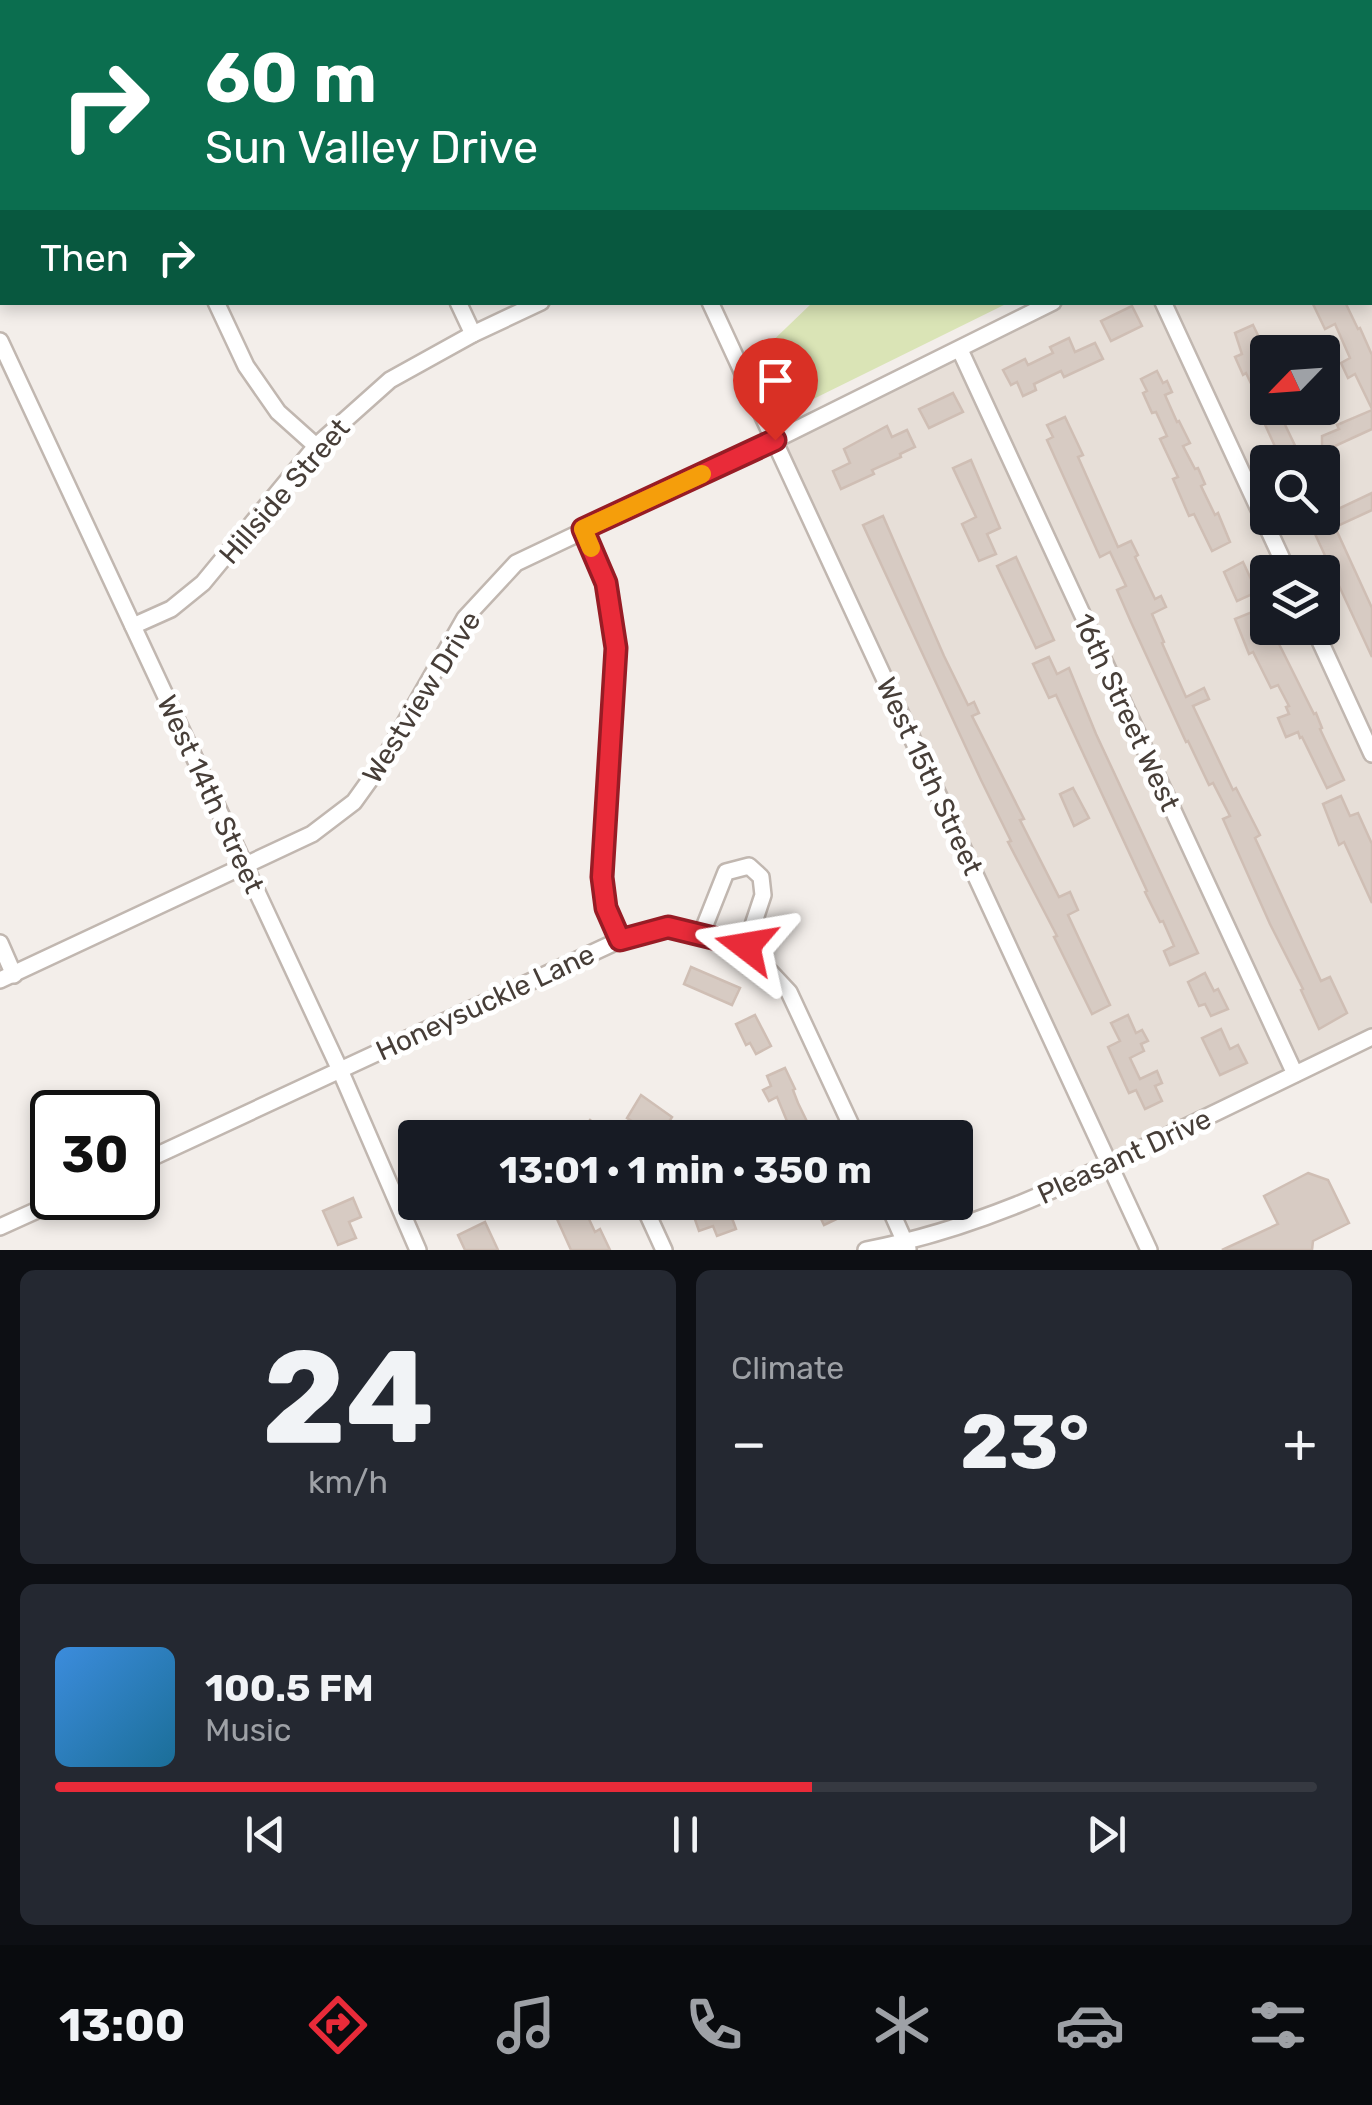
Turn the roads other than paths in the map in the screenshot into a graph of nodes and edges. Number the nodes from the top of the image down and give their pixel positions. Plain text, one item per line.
1 (217, 305) edge
2 (459, 305) edge
3 (535, 305) edge
4 (711, 305) edge
5 (1047, 305) edge
6 (1164, 305) edge
7 (472, 334) junction
8 (0, 341) edge
9 (960, 350) junction
10 (775, 440) junction
11 (316, 446) junction
12 (583, 529) junction
13 (1280, 555) edge
14 (133, 626) junction
15 (1322, 645) edge
16 (1372, 754) edge
17 (245, 867) junction
18 (701, 935) junction
19 (620, 940) junction
20 (0, 944) edge
21 (746, 946) junction
22 (7, 977) edge
23 (1372, 1037) edge
24 (340, 1070) junction
25 (1294, 1074) junction
26 (849, 1120) edge
27 (160, 1154) edge
28 (1109, 1164) junction
29 (30, 1213) edge
30 (650, 1220) edge
31 (895, 1220) edge
32 (0, 1227) edge
33 (907, 1246) edge
34 (418, 1250) edge
35 (664, 1250) edge
36 (866, 1250) edge
37 (1149, 1250) edge

1 - 11 street
2 - 7 street
3 - 7 street, Hillside Street
4 - 10 street, West 15th Street
5 - 9 street, Westview Drive
6 - 13 street
7 - 11 street, Hillside Street
8 - 14 street, West 14th Street
9 - 10 street, Westview Drive
9 - 25 street, 16th Street West
10 - 12 street, Westview Drive
10 - 28 street, West 15th Street
11 - 14 street, Hillside Street
12 - 17 street, Westview Drive
12 - 19 street
14 - 17 street, West 14th Street
15 - 16 street
17 - 22 street, Westview Drive
17 - 24 street, West 14th Street
18 - 19 street, Honeysuckle Lane
18 - 21 street, Honeysuckle Lane
18 - 21 street
19 - 24 street, Honeysuckle Lane
20 - 22 street
21 - 26 street
23 - 25 street, Pleasant Drive
24 - 27 street, Honeysuckle Lane
24 - 34 street, West 14th Street
25 - 28 street, Pleasant Drive
28 - 33 street, Pleasant Drive
28 - 37 street, West 15th Street
29 - 32 street
30 - 35 street
31 - 33 street
33 - 36 street, Pleasant Drive

